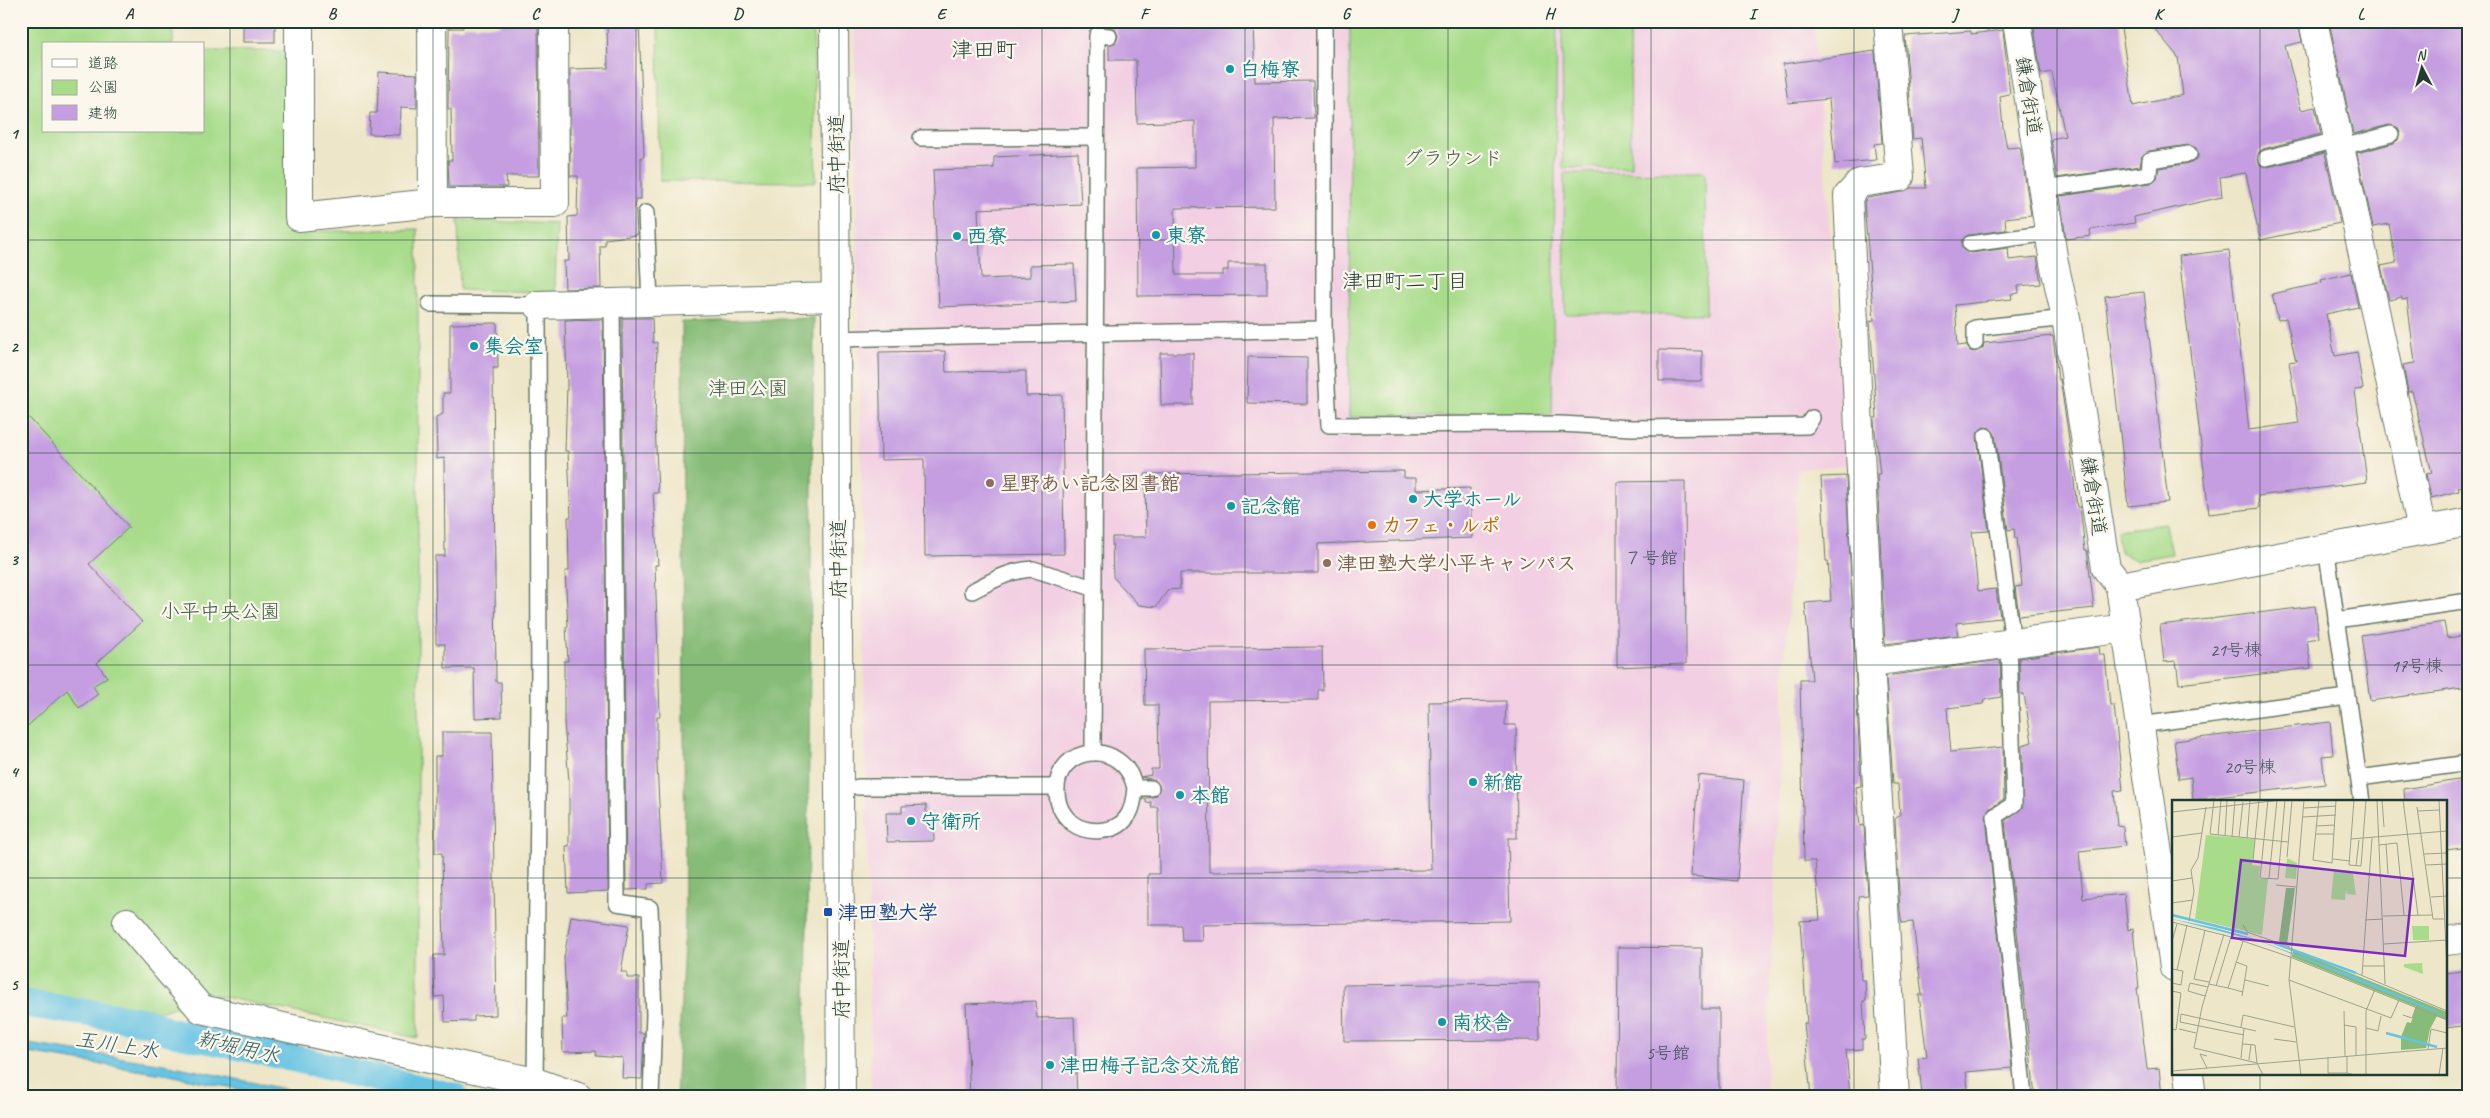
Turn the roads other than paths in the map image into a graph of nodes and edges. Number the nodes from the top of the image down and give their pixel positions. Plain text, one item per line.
1 (299, 21) edge
2 (432, 21) edge
3 (554, 21) edge
4 (834, 21) edge
5 (1324, 21) edge
6 (1888, 21) edge
7 (2017, 21) edge
8 (2313, 21) edge
9 (1101, 31) edge
10 (2391, 134) dead end
11 (1096, 137) junction
12 (921, 138) dead end
13 (2338, 144) junction
14 (2189, 154) dead end
15 (2266, 158) dead end
16 (2044, 189) junction
17 (433, 203) junction
18 (646, 213) dead end
19 (2050, 233) junction
20 (1970, 244) dead end
21 (836, 297) junction
22 (650, 302) junction
23 (612, 303) junction
24 (430, 304) dead end
25 (538, 305) junction
26 (2066, 318) junction
27 (1324, 328) junction
28 (1095, 334) junction
29 (837, 339) junction
30 (1974, 343) dead end
31 (1812, 418) dead end
32 (1986, 436) dead end
33 (2469, 522) edge
34 (2422, 530) junction
35 (2326, 546) junction
36 (2120, 586) junction
37 (1093, 588) junction
38 (972, 591) dead end
39 (2469, 601) edge
40 (2336, 620) junction
41 (2126, 628) junction
42 (2011, 643) junction
43 (1870, 662) junction
44 (2347, 696) junction
45 (2140, 725) junction
46 (1093, 753) junction
47 (2469, 763) edge
48 (2359, 778) junction
49 (1056, 787) junction
50 (858, 788) dead end
51 (1135, 788) junction
52 (1151, 788) dead end
53 (2362, 800) edge
54 (2165, 841) edge
55 (127, 922) dead end
56 (2469, 938) edge
57 (2172, 939) edge
58 (2448, 941) edge
59 (2189, 1076) edge
60 (534, 1082) junction
61 (578, 1097) edge
62 (651, 1097) edge
63 (841, 1097) edge
64 (1895, 1097) edge
65 (2024, 1097) edge
66 (2192, 1097) edge

1 - 17 street
2 - 17 street
3 - 17 street
4 - 21 street, 府中街道
5 - 27 lane
6 - 43 street
7 - 16 street, 鎌倉街道
8 - 13 street
9 - 11 lane
10 - 13 lane
11 - 12 lane
11 - 28 lane
13 - 15 lane
13 - 34 street
14 - 16 lane
16 - 19 street, 鎌倉街道
18 - 22 lane
19 - 20 lane
19 - 26 street, 鎌倉街道
21 - 22 street
21 - 29 street, 府中街道
22 - 23 street
23 - 25 street
23 - 62 lane
24 - 25 lane
25 - 60 lane
26 - 30 lane
26 - 36 street, 鎌倉街道
27 - 28 lane
27 - 31 lane
28 - 29 lane
28 - 37 lane
29 - 63 street, 府中街道
32 - 42 lane
33 - 34 street
34 - 35 street
35 - 36 street
35 - 40 lane
36 - 41 street, 鎌倉街道
37 - 38 lane
37 - 46 lane
39 - 40 lane
40 - 44 lane
41 - 42 street
41 - 45 street, 鎌倉街道
42 - 43 street
42 - 65 lane
43 - 64 street
44 - 45 lane
44 - 48 lane
45 - 54 street, 鎌倉街道
46 - 49 lane
46 - 51 lane
47 - 48 lane
48 - 53 lane
49 - 50 lane
49 - 51 lane
51 - 52 lane
54 - 57 street, 鎌倉街道
55 - 60 street
56 - 58 street
59 - 66 street
60 - 61 street

